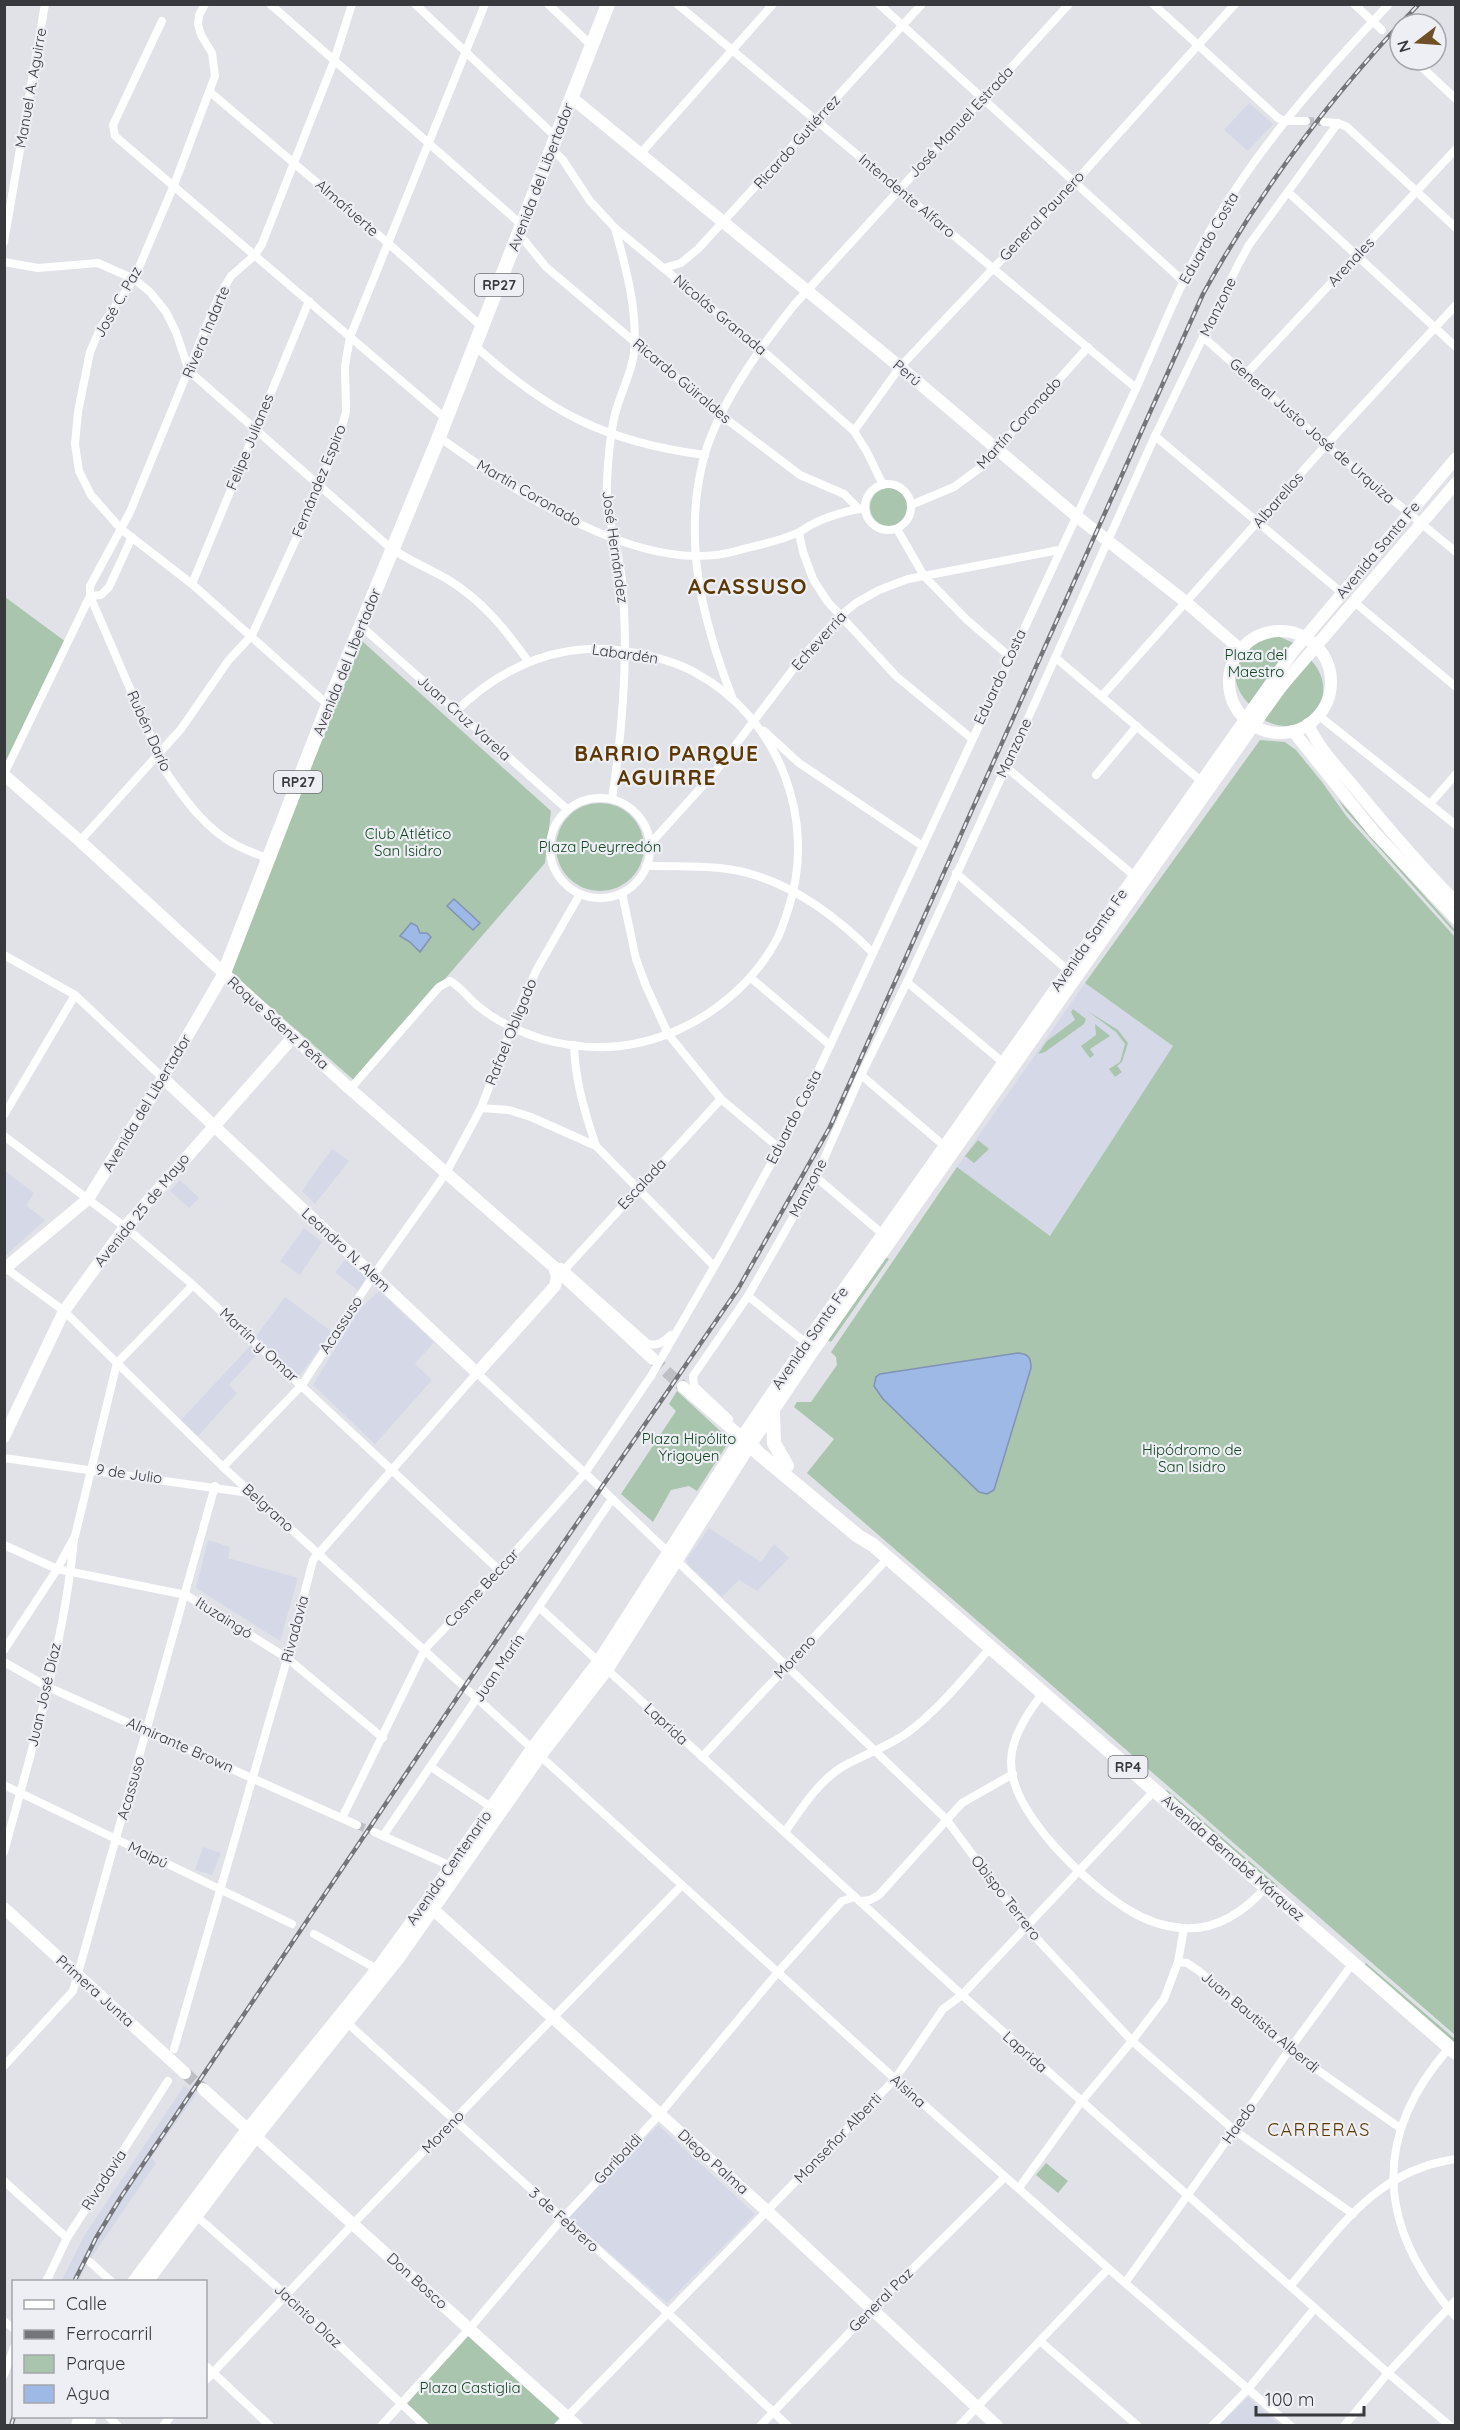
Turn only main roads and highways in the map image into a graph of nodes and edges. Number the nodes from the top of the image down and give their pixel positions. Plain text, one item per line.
1 (608, 4) edge
2 (572, 98) junction
3 (1455, 458) edge
4 (1455, 483) edge
5 (1309, 641) junction
6 (1241, 650) junction
7 (1249, 722) junction
8 (1308, 724) junction
9 (1293, 731) junction
10 (4, 775) edge
11 (1174, 830) junction
12 (1455, 902) edge
13 (1455, 919) edge
14 (224, 973) junction
15 (294, 1036) junction
16 (163, 1078) junction
17 (214, 1125) junction
18 (887, 1237) junction
19 (5, 1268) edge
20 (560, 1268) junction
21 (560, 1285) junction
22 (581, 1292) junction
23 (653, 1359) tunnel mouth
24 (477, 1373) joint
25 (683, 1387) tunnel mouth
26 (773, 1411) junction
27 (4, 1437) edge
28 (746, 1440) junction
29 (787, 1466) junction
30 (873, 1545) junction
31 (603, 1666) junction
32 (537, 1751) junction
33 (455, 1869) junction
34 (429, 1905) junction
35 (4, 1908) edge
36 (344, 2020) junction
37 (1452, 2050) edge
38 (185, 2073) tunnel mouth
39 (203, 2089) tunnel mouth
40 (252, 2133) junction
41 (193, 2212) junction
42 (135, 2280) edge
43 (148, 2280) edge
44 (562, 2421) edge
45 (577, 2426) edge
46 (997, 2426) edge

1 - 2 main road, Avenida del Libertador / RP27
2 - 6 main road, Perú
2 - 14 main road, Avenida del Libertador / RP27
3 - 5 main road, Avenida Santa Fe
4 - 5 main road, Avenida Santa Fe
5 - 6 main road
5 - 7 main road, Avenida Santa Fe
5 - 8 main road
6 - 7 main road
7 - 9 main road
7 - 11 main road, Avenida Santa Fe
7 - 11 main road, Avenida Santa Fe
8 - 9 main road
8 - 12 main road
9 - 13 main road
10 - 14 main road, Roque Sáenz Peña
11 - 18 main road, Avenida Santa Fe
14 - 15 main road, Roque Sáenz Peña
14 - 16 main road, Avenida del Libertador / RP27
15 - 17 main road, Avenida 25 de Mayo
15 - 20 main road, Roque Sáenz Peña
16 - 17 main road, Leandro N. Alem
16 - 19 main road, Avenida del Libertador / RP27
17 - 24 main road, Leandro N. Alem
17 - 27 main road, Avenida 25 de Mayo
18 - 26 main road, Avenida Santa Fe
18 - 28 main road, Avenida Santa Fe
20 - 21 main road
20 - 22 main road, Roque Sáenz Peña
21 - 22 main road
21 - 24 main road, Rivadavia
22 - 23 main road, Roque Sáenz Peña
25 - 28 main road, RP4
26 - 28 main road, Avenida Santa Fe
26 - 29 main road
28 - 29 main road, Avenida Bernabé Márquez / RP4
28 - 30 main road, Avenida Bernabé Márquez / RP4
28 - 31 main road, Avenida Centenario
28 - 31 main road, Avenida Centenario
29 - 30 main road, Avenida Bernabé Márquez / RP4
30 - 37 main road, Avenida Bernabé Márquez / RP4
31 - 32 main road, Avenida Centenario
32 - 33 main road, Avenida Centenario
32 - 33 main road, Avenida Centenario
33 - 34 main road, Avenida Centenario
34 - 36 main road, Avenida Centenario
34 - 36 main road, Avenida Centenario
34 - 46 main road, Diego Palma
35 - 38 main road, Primera Junta
36 - 40 main road, Avenida Centenario
39 - 40 main road
40 - 41 main road, Avenida Centenario
40 - 44 main road, Don Bosco
41 - 42 main road, Avenida Centenario
41 - 43 main road, Avenida Centenario
44 - 45 main road, Don Bosco

